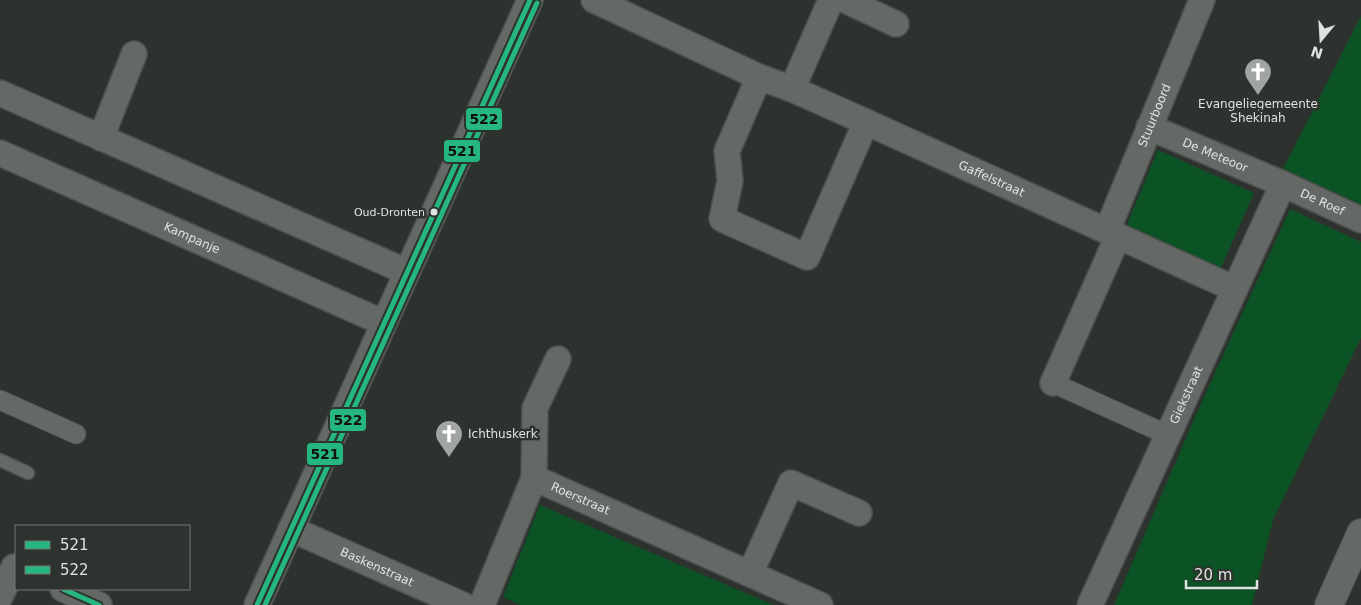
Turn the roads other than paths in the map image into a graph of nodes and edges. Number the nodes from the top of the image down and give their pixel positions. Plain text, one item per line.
1 (594, 0) edge
2 (831, 0) edge
3 (845, 0) edge
4 (1202, 0) edge
5 (527, 1) edge
6 (896, 24) dead end
7 (134, 54) dead end
8 (759, 76) junction
9 (792, 89) junction
10 (0, 93) edge
11 (866, 122) junction
12 (1149, 127) junction
13 (102, 138) junction
14 (0, 153) edge
15 (1283, 184) junction
16 (1361, 220) edge
17 (1112, 234) junction
18 (407, 272) junction
19 (1235, 289) junction
20 (384, 323) junction
21 (558, 359) dead end
22 (1053, 383) joint
23 (0, 400) edge
24 (76, 434) dead end
25 (1168, 435) junction
26 (0, 460) edge
27 (28, 473) dead end
28 (534, 478) junction
29 (859, 512) dead end
30 (291, 529) junction
31 (1361, 532) edge
32 (10, 565) edge
33 (750, 574) junction
34 (65, 590) edge
35 (0, 597) edge
36 (98, 605) edge
37 (257, 605) edge
38 (463, 605) edge
39 (482, 605) edge
40 (820, 605) edge
41 (1090, 605) edge
42 (1329, 605) edge

1 - 8 street, Gaffelstraat
2 - 9 street
3 - 6 street
4 - 12 street, Stuurboord
5 - 18 street
7 - 13 street
8 - 9 street, Gaffelstraat
8 - 11 street
9 - 11 street, Gaffelstraat
10 - 13 street
11 - 17 street, Gaffelstraat
12 - 15 street, De Meteoor
12 - 17 street, Stuurboord
13 - 18 street
14 - 20 street, Kampanje
15 - 16 street, De Roef
15 - 19 street, Giekstraat
17 - 19 street, Gaffelstraat
17 - 22 street
18 - 20 street
19 - 25 street, Giekstraat
20 - 30 street
21 - 28 street
22 - 25 street
23 - 24 street
25 - 41 street, Giekstraat
26 - 27 lane
28 - 33 street, Roerstraat
28 - 39 street, Roerstraat
29 - 33 street
30 - 37 street
30 - 38 street, Baskenstraat
31 - 42 street
32 - 35 street
33 - 40 street, Roerstraat
34 - 36 street

